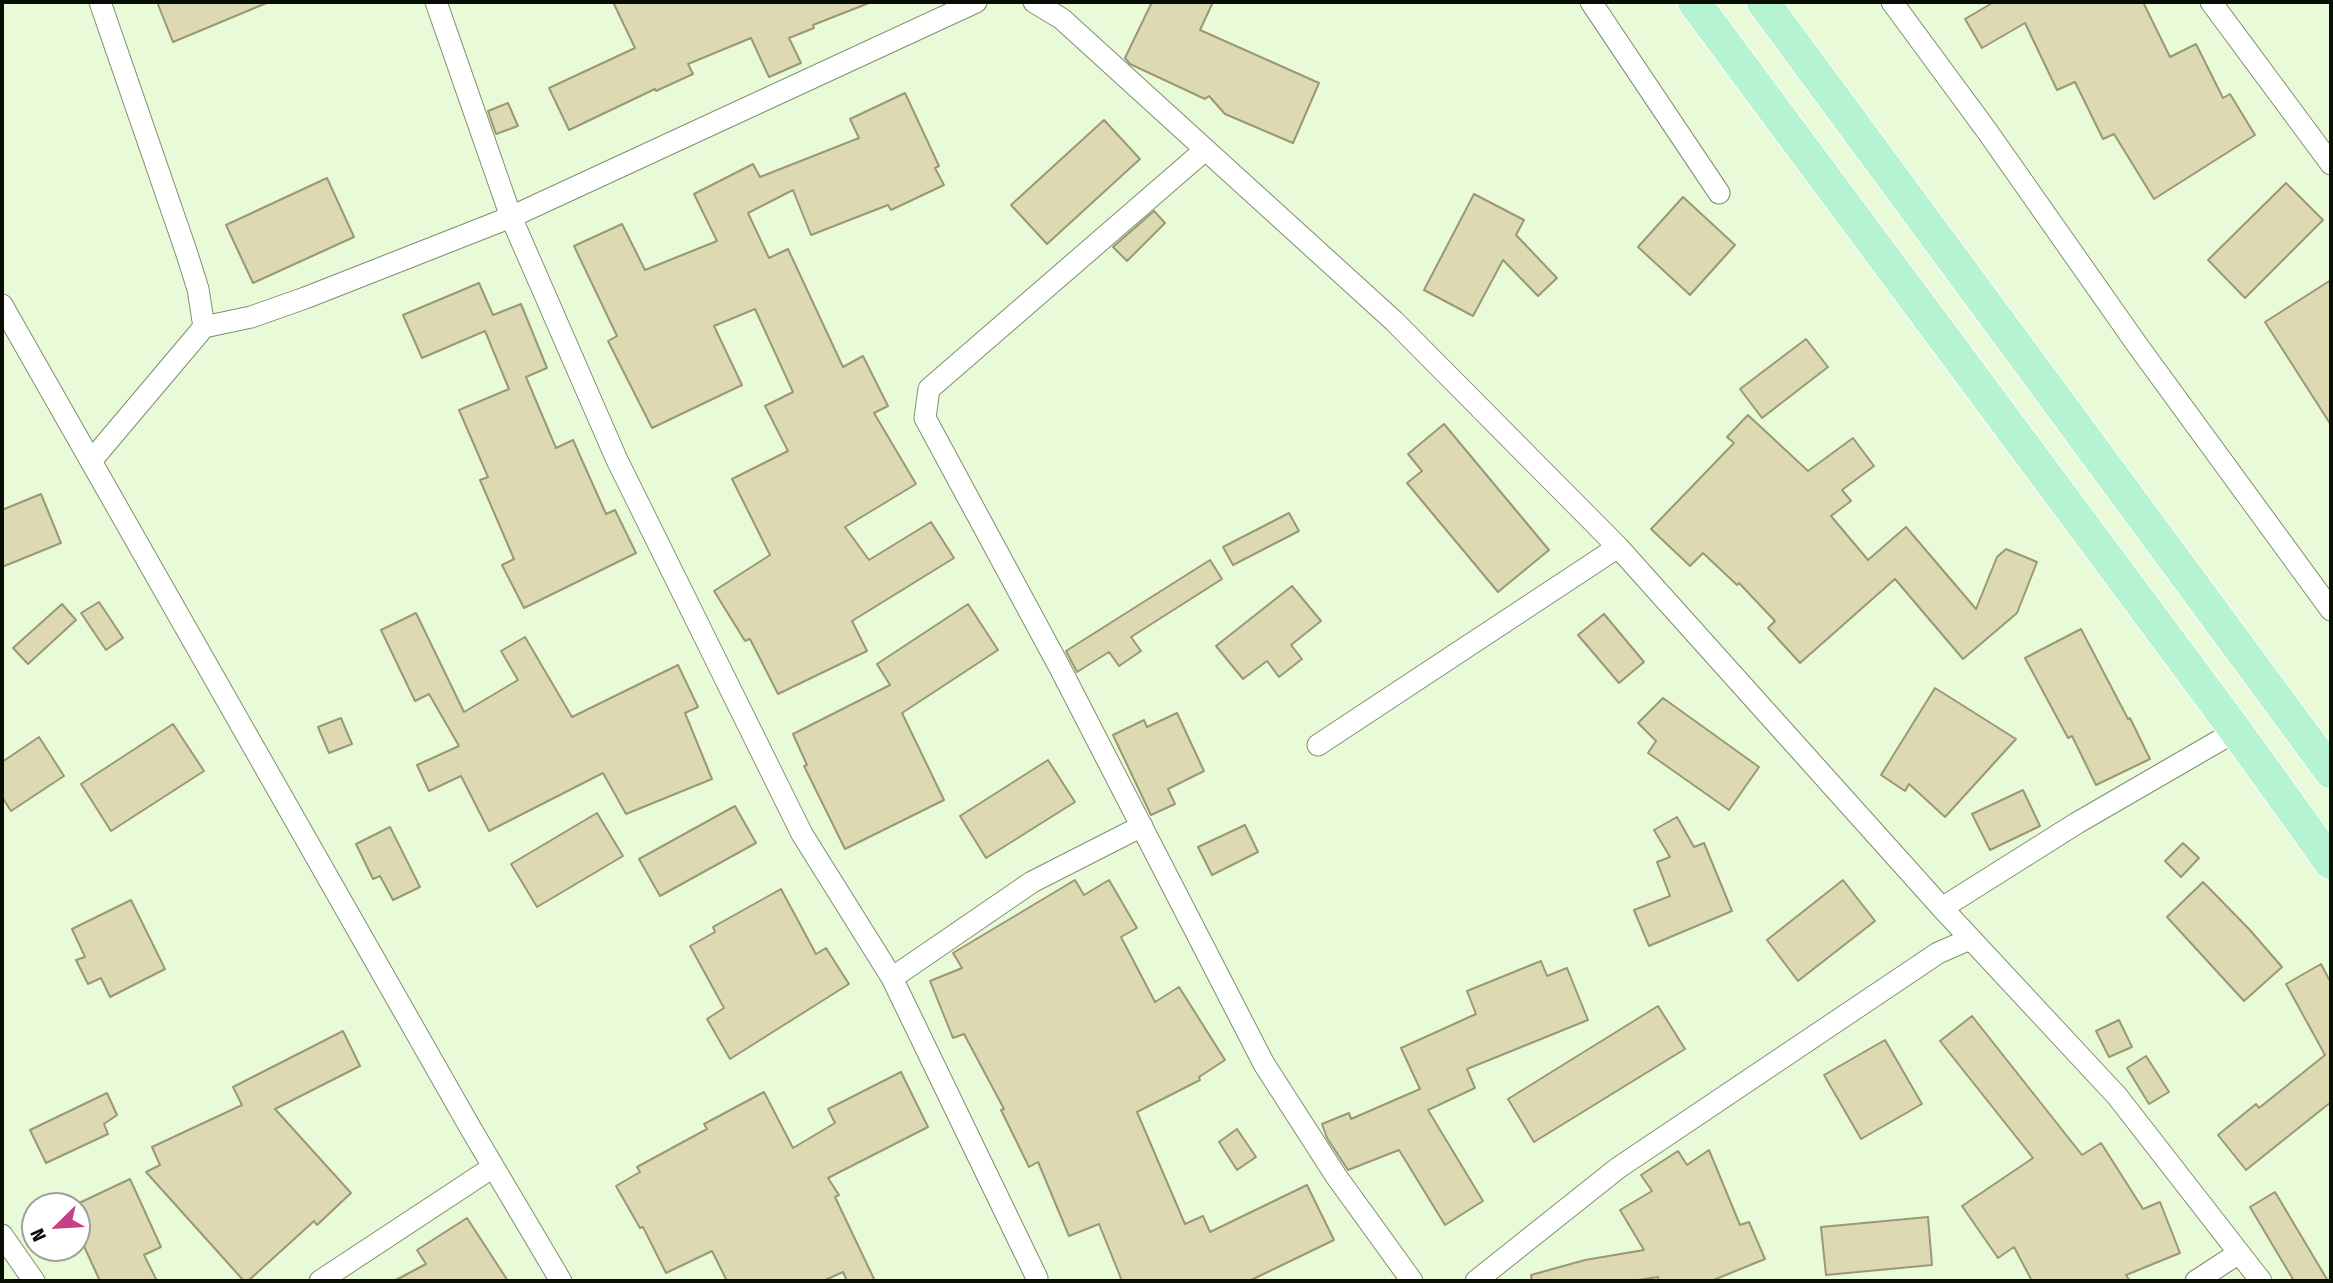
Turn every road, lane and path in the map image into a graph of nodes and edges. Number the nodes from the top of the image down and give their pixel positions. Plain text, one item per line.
1 (100, 2) edge
2 (436, 2) edge
3 (976, 2) edge
4 (1034, 2) edge
5 (1591, 2) edge
6 (1694, 2) edge
7 (1763, 2) edge
8 (1892, 2) edge
9 (2211, 2) edge
10 (1205, 150) junction
11 (2331, 164) edge
12 (1719, 193) dead end
13 (511, 217) junction
14 (2, 305) edge
15 (204, 327) junction
16 (91, 461) junction
17 (1618, 547) junction
18 (2331, 610) edge
19 (2236, 731) junction
20 (1318, 745) dead end
21 (2331, 772) edge
22 (1142, 826) junction
23 (2331, 863) edge
24 (1942, 908) junction
25 (1970, 939) junction
26 (892, 978) junction
27 (494, 1167) junction
28 (2, 1235) edge
29 (2239, 1253) junction
30 (1488, 1277) edge
31 (1037, 1278) dead end
32 (34, 1281) edge
33 (320, 1281) edge
34 (561, 1281) edge
35 (1412, 1281) edge
36 (2196, 1281) edge
37 (2261, 1281) edge

1 - 15 street
2 - 13 street
3 - 13 street
4 - 10 street
5 - 12 street
6 - 19 main road
7 - 21 main road
8 - 18 street
9 - 11 street
10 - 17 street
10 - 22 street
13 - 15 street
13 - 26 street
14 - 16 street
15 - 16 street
16 - 27 street
17 - 20 street
17 - 24 street
19 - 23 main road
19 - 24 street
22 - 26 street
22 - 35 street
24 - 25 street
25 - 29 street
25 - 30 street
26 - 31 street
27 - 33 street
27 - 34 street
28 - 32 street
29 - 36 street
29 - 37 street

